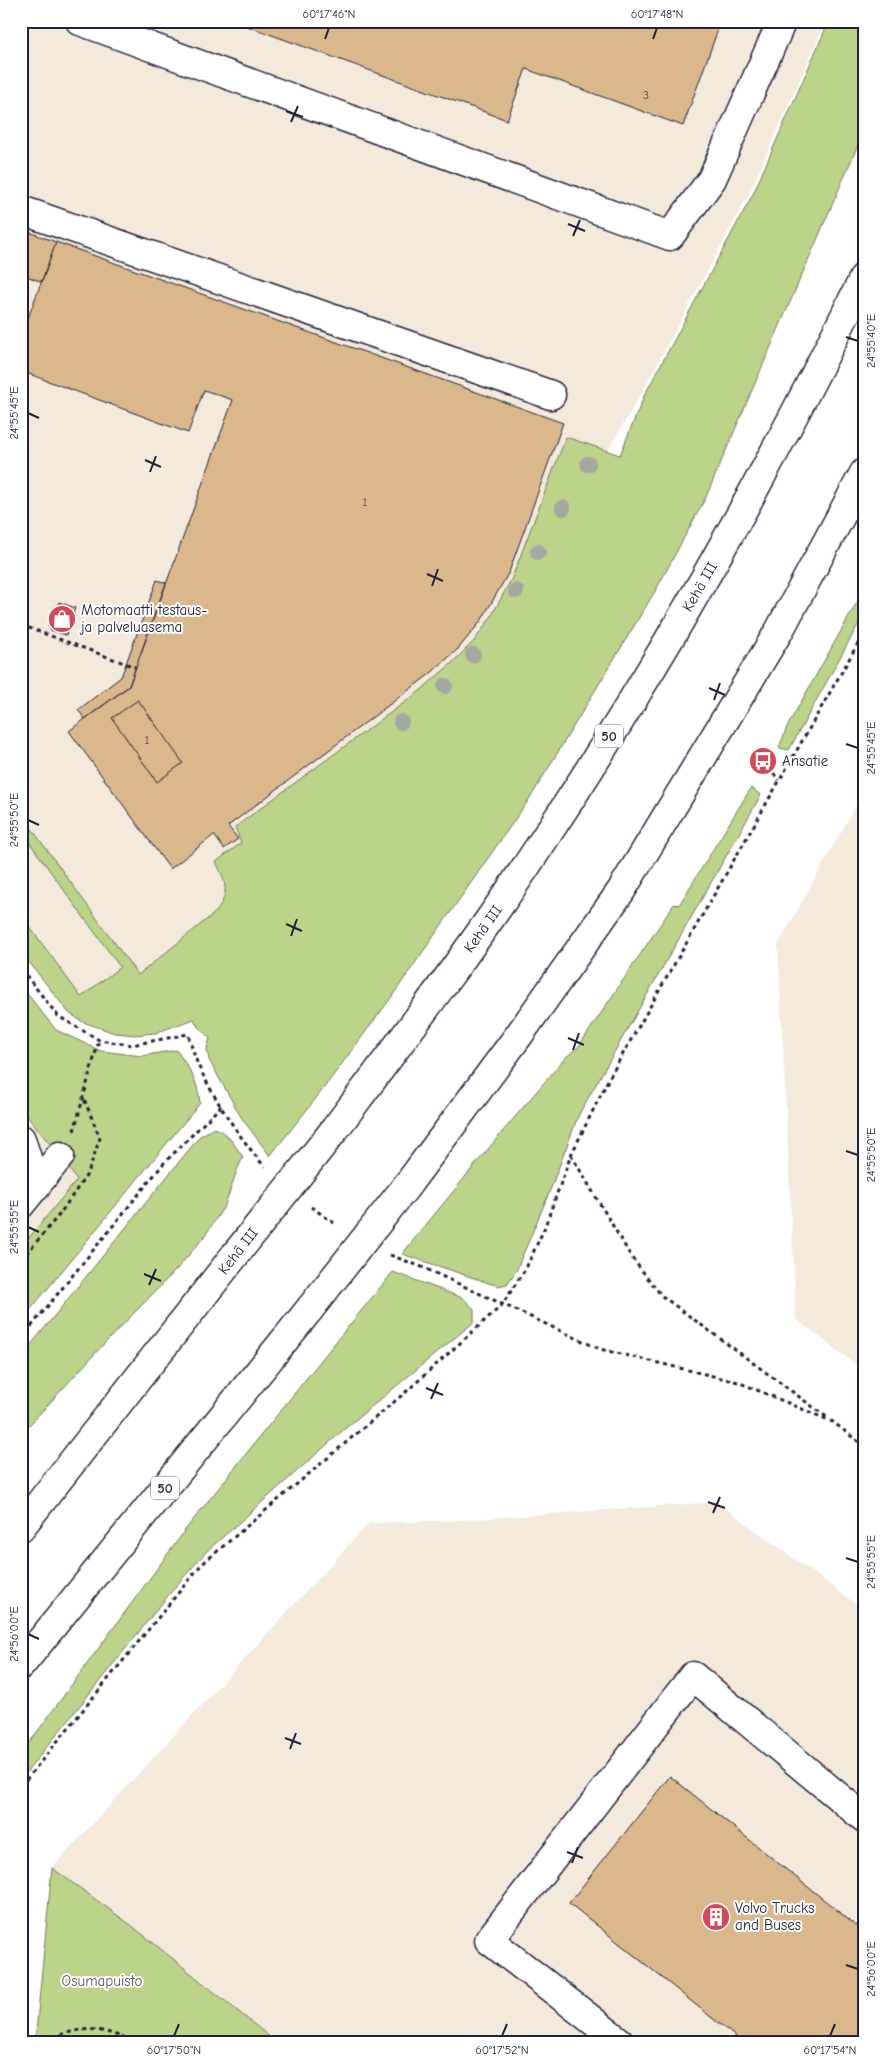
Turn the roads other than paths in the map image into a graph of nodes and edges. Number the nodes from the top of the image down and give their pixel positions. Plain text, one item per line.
1 (80, 21) edge
2 (782, 21) edge
3 (21, 210) edge
4 (864, 277) edge
5 (551, 395) dead end
6 (864, 472) edge
7 (21, 1139) edge
8 (60, 1156) road end
9 (28, 1196) edge
10 (21, 1527) edge
11 (21, 1665) edge
12 (864, 1818) edge
13 (620, 2042) edge

1 - 2 main road
3 - 5 main road
4 - 10 main road, Kehä III / 50, bridge
6 - 11 main road, 50, bridge
7 - 9 main road
8 - 9 main road
12 - 13 main road

